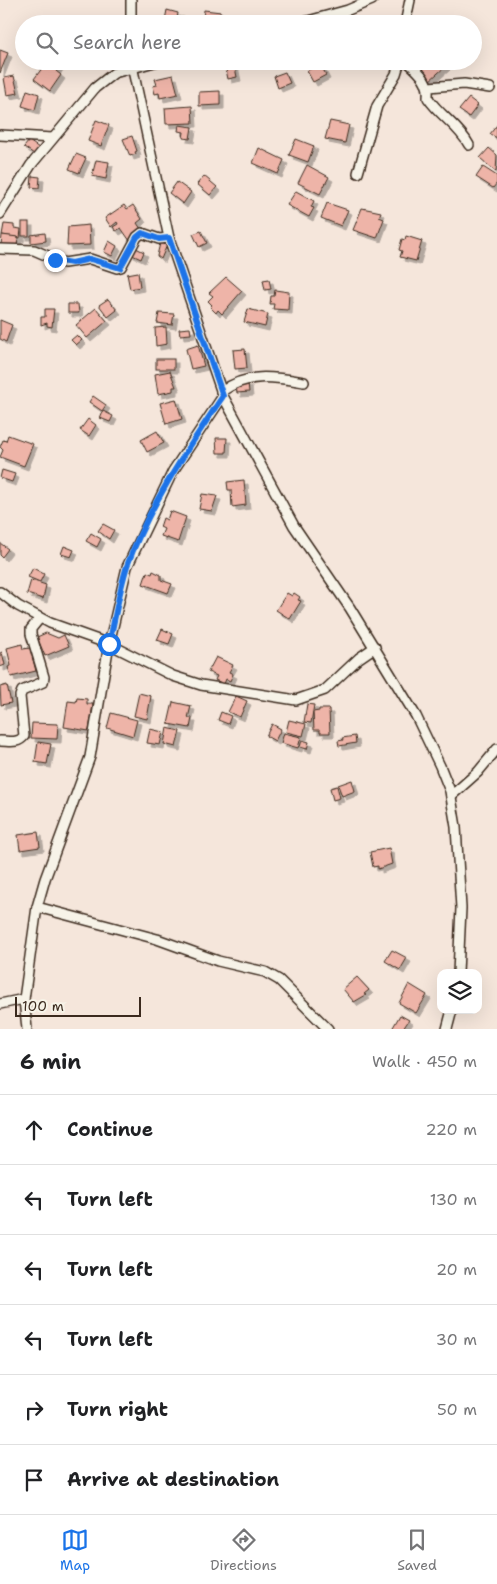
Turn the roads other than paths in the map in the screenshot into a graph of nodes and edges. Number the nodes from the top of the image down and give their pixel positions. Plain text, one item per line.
1 (132, 0) edge
2 (372, 0) edge
3 (410, 0) edge
4 (131, 15) edge
5 (330, 15) edge
6 (407, 15) edge
7 (120, 70) edge
8 (132, 70) edge
9 (397, 70) edge
10 (416, 70) edge
11 (429, 87) junction
12 (490, 88) dead end
13 (0, 135) edge
14 (53, 138) junction
15 (469, 145) dead end
16 (358, 173) dead end
17 (0, 214) edge
18 (169, 238) junction
19 (0, 249) edge
20 (304, 382) dead end
21 (222, 394) junction
22 (0, 592) edge
23 (40, 618) junction
24 (109, 644) junction
25 (375, 646) junction
26 (0, 741) edge
27 (497, 749) edge
28 (451, 796) junction
29 (37, 907) junction
30 (458, 969) edge
31 (24, 999) junction
32 (0, 1004) edge
33 (451, 1014) edge
34 (27, 1029) edge
35 (328, 1029) edge
36 (447, 1029) edge

1 - 4 street
2 - 5 street
3 - 6 street
7 - 14 street
8 - 18 street
9 - 16 street
10 - 11 street
11 - 12 street
11 - 15 street
13 - 14 street
14 - 17 street
18 - 19 street
18 - 21 street
20 - 21 street
21 - 24 street
21 - 25 street
22 - 23 street
23 - 24 street
23 - 26 street
24 - 25 street
24 - 29 street
25 - 28 street
27 - 28 street
28 - 30 street
29 - 31 street
29 - 35 street
31 - 32 street
31 - 34 street
33 - 36 street

